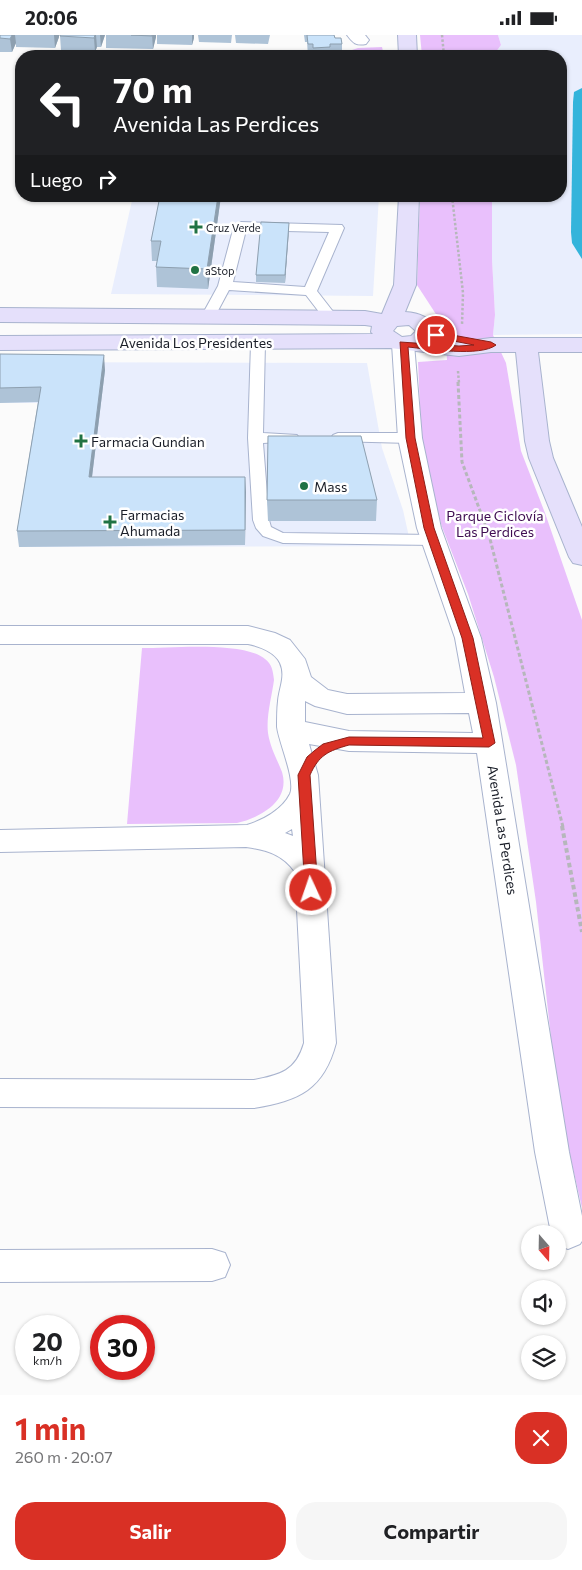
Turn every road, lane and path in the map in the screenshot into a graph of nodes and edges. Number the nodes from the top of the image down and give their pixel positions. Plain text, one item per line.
1 (407, 35) edge
2 (442, 35) edge
3 (408, 50) edge
4 (443, 50) edge
5 (409, 202) edge
6 (452, 202) edge
7 (226, 286) junction
8 (310, 291) junction
9 (0, 315) edge
10 (208, 317) junction
11 (331, 318) junction
12 (403, 330) junction
13 (0, 343) edge
14 (258, 343) junction
15 (460, 345) junction
16 (526, 345) junction
17 (582, 345) edge
18 (255, 438) junction
19 (410, 438) junction
20 (434, 540) junction
21 (582, 557) edge
22 (0, 635) edge
23 (296, 678) junction
24 (482, 703) junction
25 (347, 704) junction
26 (291, 727) junction
27 (349, 741) junction
28 (489, 743) junction
29 (305, 784) junction
30 (246, 837) junction
31 (0, 841) edge
32 (310, 871) junction
33 (582, 932) edge
34 (0, 1093) edge
35 (568, 1233) dead end
36 (212, 1265) dead end
37 (0, 1266) edge

1 - 3 street
2 - 4 path
5 - 12 street, Avenida Las Perdices
6 - 15 path
7 - 8 lane
7 - 8 lane
7 - 10 lane
8 - 11 lane
9 - 10 street, Avenida Los Presidentes
10 - 11 street, Avenida Los Presidentes
11 - 12 street, Avenida Los Presidentes
12 - 14 street, Avenida Los Presidentes
12 - 15 street, Avenida Los Presidentes
12 - 19 street, Avenida Las Perdices
13 - 14 street, Avenida Los Presidentes
14 - 18 lane
15 - 16 street, Avenida Los Presidentes
15 - 33 path
16 - 17 street, Avenida Los Presidentes
16 - 21 street
18 - 19 lane
18 - 20 lane
19 - 20 street, Avenida Las Perdices
20 - 24 street, Avenida Las Perdices
22 - 23 street
23 - 25 street
23 - 26 street
24 - 25 street
24 - 28 street, Avenida Las Perdices
25 - 26 street
26 - 27 street
26 - 29 street
27 - 28 street
27 - 29 street
28 - 35 street, Avenida Las Perdices
29 - 30 street
29 - 32 street
30 - 31 street
30 - 32 street
32 - 34 street
36 - 37 street

